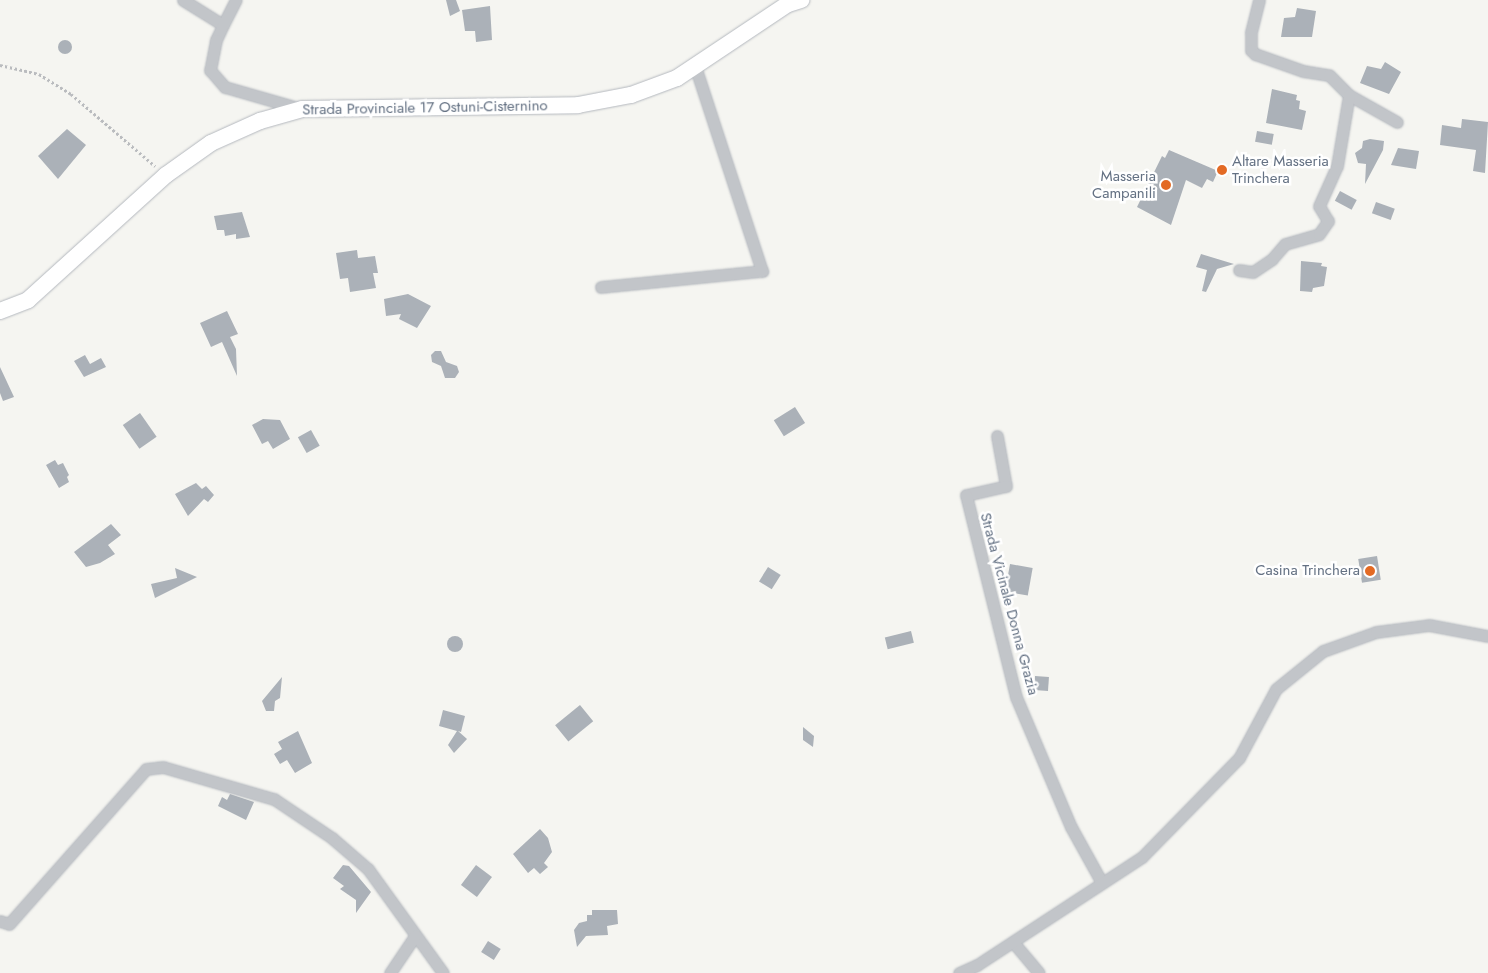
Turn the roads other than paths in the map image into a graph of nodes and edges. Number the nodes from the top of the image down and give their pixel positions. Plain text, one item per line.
1 (183, 0) edge
2 (236, 0) edge
3 (800, 0) edge
4 (1259, 0) edge
5 (223, 25) junction
6 (695, 66) junction
7 (1349, 95) junction
8 (302, 109) junction
9 (1397, 122) dead end
10 (1239, 270) dead end
11 (601, 288) dead end
12 (0, 311) edge
13 (997, 436) dead end
14 (1488, 636) edge
15 (1102, 883) junction
16 (0, 921) edge
17 (415, 936) junction
18 (1013, 942) junction
19 (390, 973) edge
20 (443, 973) edge
21 (959, 973) edge
22 (1039, 973) edge

1 - 5 street
2 - 5 street
3 - 6 main road, Strada Provinciale 17 Ostuni-Cisternino
4 - 7 street
5 - 8 street
6 - 8 main road, Strada Provinciale 17 Ostuni-Cisternino
6 - 11 street
7 - 9 street
7 - 10 street
8 - 12 main road, Strada Provinciale 17 Ostuni-Cisternino
13 - 15 street, Strada Vicinale Donna Grazia
14 - 15 street
15 - 18 street
16 - 17 street
17 - 19 street
17 - 20 street
18 - 21 street
18 - 22 street

